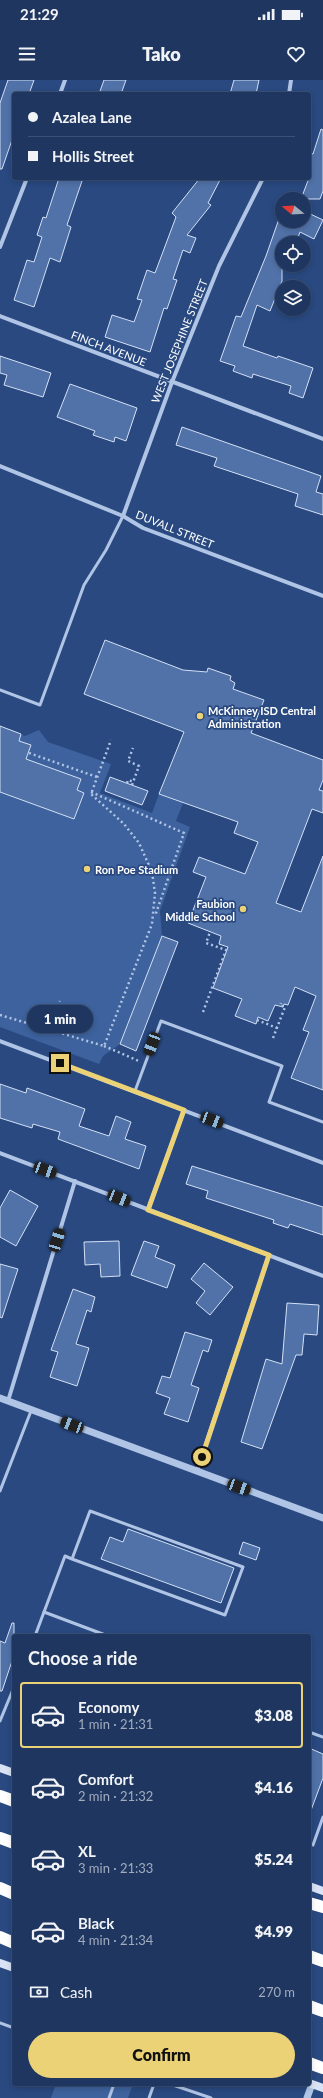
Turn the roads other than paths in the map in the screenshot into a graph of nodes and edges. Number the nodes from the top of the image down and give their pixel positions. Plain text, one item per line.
1 (66, 80) edge
2 (291, 80) edge
3 (61, 92) edge
4 (289, 92) edge
5 (26, 180) edge
6 (262, 180) edge
7 (0, 247) edge
8 (0, 316) edge
9 (172, 382) junction
10 (323, 439) edge
11 (0, 466) edge
12 (123, 516) junction
13 (323, 596) edge
14 (0, 690) edge
15 (0, 1041) edge
16 (135, 1091) junction
17 (184, 1110) junction
18 (323, 1122) edge
19 (0, 1153) edge
20 (323, 1163) edge
21 (75, 1181) junction
22 (148, 1210) junction
23 (269, 1255) junction
24 (323, 1276) edge
25 (0, 1398) edge
26 (8, 1401) junction
27 (31, 1409) junction
28 (197, 1471) junction
29 (0, 1491) edge
30 (323, 1518) edge
31 (72, 1559) junction
32 (44, 1612) junction
33 (35, 1634) edge
34 (103, 1634) edge
35 (12, 1692) edge
36 (0, 1721) edge
37 (311, 1733) edge
38 (323, 1737) edge
39 (0, 1768) edge
40 (12, 1772) edge
41 (0, 1796) edge
42 (12, 1800) edge
43 (323, 1817) edge
44 (0, 1838) edge
45 (12, 1842) edge
46 (311, 1844) edge
47 (311, 1887) edge
48 (0, 1888) edge
49 (323, 1891) edge
50 (12, 1893) edge
51 (311, 1904) edge
52 (323, 1907) edge
53 (0, 1938) edge
54 (12, 1942) edge
55 (311, 1957) edge
56 (323, 1961) edge
57 (0, 1963) edge
58 (12, 1967) edge
59 (311, 2007) edge
60 (323, 2011) edge
61 (0, 2023) edge
62 (12, 2027) edge
63 (311, 2064) edge
64 (323, 2068) edge
65 (311, 2084) edge
66 (113, 2086) edge
67 (153, 2086) edge
68 (176, 2086) edge
69 (310, 2086) edge
70 (323, 2088) edge
71 (110, 2098) edge
72 (149, 2098) edge
73 (211, 2098) edge
74 (307, 2098) edge

1 - 3 street
2 - 4 street
5 - 7 street
6 - 9 street, WEST JOSEPHINE STREET
8 - 9 street, FINCH AVENUE
9 - 10 street, FINCH AVENUE
9 - 12 street, WEST JOSEPHINE STREET
11 - 12 street, DUVALL STREET
12 - 13 street, DUVALL STREET
12 - 14 lane
15 - 16 street
16 - 17 street
16 - 18 lane
17 - 20 street
17 - 22 street
19 - 21 street
21 - 22 street
21 - 26 street
22 - 23 street
23 - 24 street
23 - 28 street
25 - 26 street
26 - 27 street
27 - 28 street
27 - 29 lane
28 - 30 street
31 - 31 lane
31 - 32 lane
32 - 33 lane
32 - 34 lane
35 - 36 lane
37 - 38 lane
39 - 40 main road
41 - 42 highway
43 - 46 lane
44 - 45 highway
47 - 49 main road
48 - 50 highway
51 - 52 highway
53 - 54 highway
55 - 56 highway
57 - 58 main road
59 - 60 highway
61 - 62 lane
63 - 64 highway
65 - 70 main road
66 - 71 lane
67 - 72 lane
68 - 73 lane
69 - 74 street

